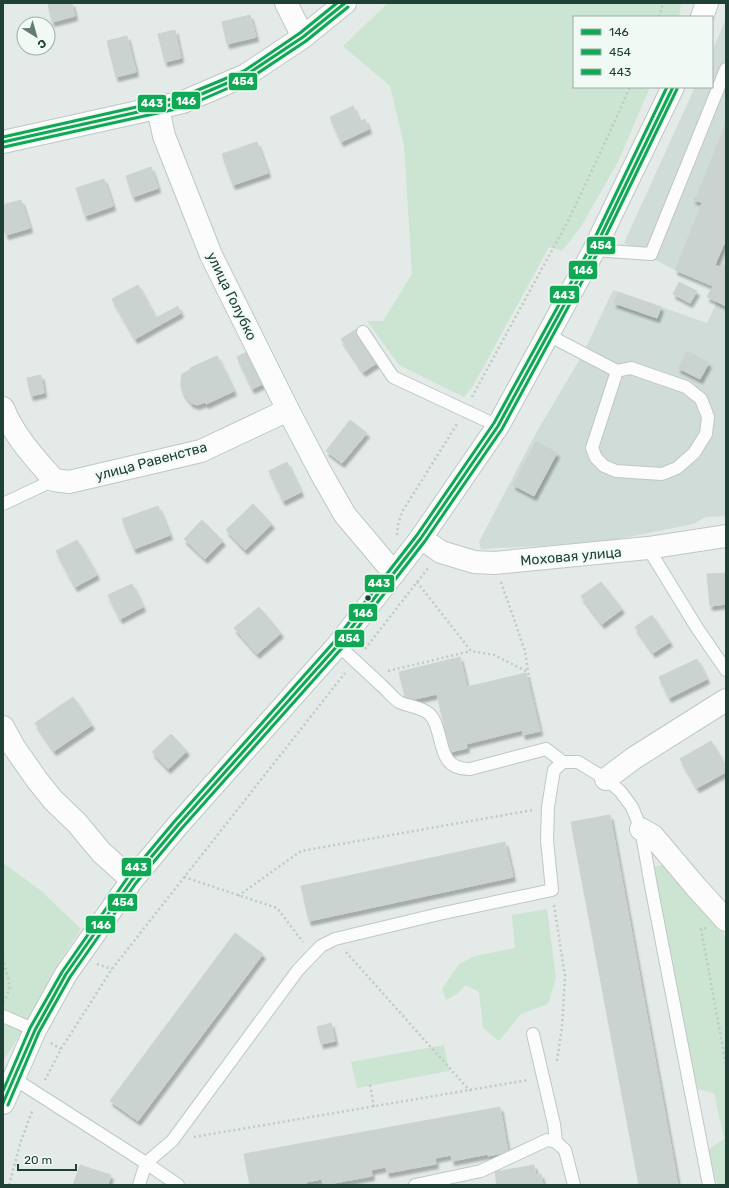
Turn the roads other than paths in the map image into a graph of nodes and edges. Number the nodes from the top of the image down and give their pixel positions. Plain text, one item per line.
1 (286, 3) edge
2 (345, 3) edge
3 (708, 3) edge
4 (702, 16) edge
5 (303, 37) junction
6 (726, 69) edge
7 (673, 88) edge
8 (158, 108) junction
9 (3, 142) edge
10 (594, 250) junction
11 (363, 332) dead end
12 (548, 334) junction
13 (617, 371) junction
14 (288, 410) junction
15 (5, 418) edge
16 (498, 426) junction
17 (54, 480) junction
18 (3, 504) edge
19 (726, 536) edge
20 (421, 538) junction
21 (648, 548) junction
22 (394, 573) junction
23 (338, 645) junction
24 (726, 670) edge
25 (726, 700) edge
26 (3, 727) edge
27 (563, 762) junction
28 (606, 779) junction
29 (641, 829) junction
30 (132, 880) junction
31 (716, 924) edge
32 (3, 1016) edge
33 (35, 1030) junction
34 (533, 1034) dead end
35 (13, 1078) junction
36 (3, 1103) edge
37 (556, 1142) junction
38 (146, 1163) junction
39 (139, 1185) edge
40 (178, 1185) edge
41 (415, 1185) edge
42 (574, 1185) edge
43 (709, 1185) edge

1 - 5 street
2 - 5 street
3 - 4 street
5 - 8 street
6 - 10 lane
7 - 10 street
8 - 9 street
8 - 14 street, улица Голубко
10 - 12 street
11 - 16 lane
12 - 13 lane
12 - 16 street
13 - 13 lane
14 - 17 street, улица Равенства
14 - 22 street, улица Голубко
15 - 17 street
16 - 20 street
17 - 18 lane
19 - 21 street, Моховая улица
20 - 21 street, Моховая улица
20 - 22 street
21 - 24 lane
22 - 23 street
23 - 27 lane
23 - 30 street
25 - 28 street
26 - 30 street
27 - 28 lane
27 - 38 lane
28 - 29 lane
29 - 31 street
29 - 43 lane
30 - 33 street
32 - 33 lane
33 - 35 street
34 - 37 lane
35 - 36 street
35 - 38 lane
37 - 41 lane
37 - 42 lane
38 - 39 lane
38 - 40 lane

